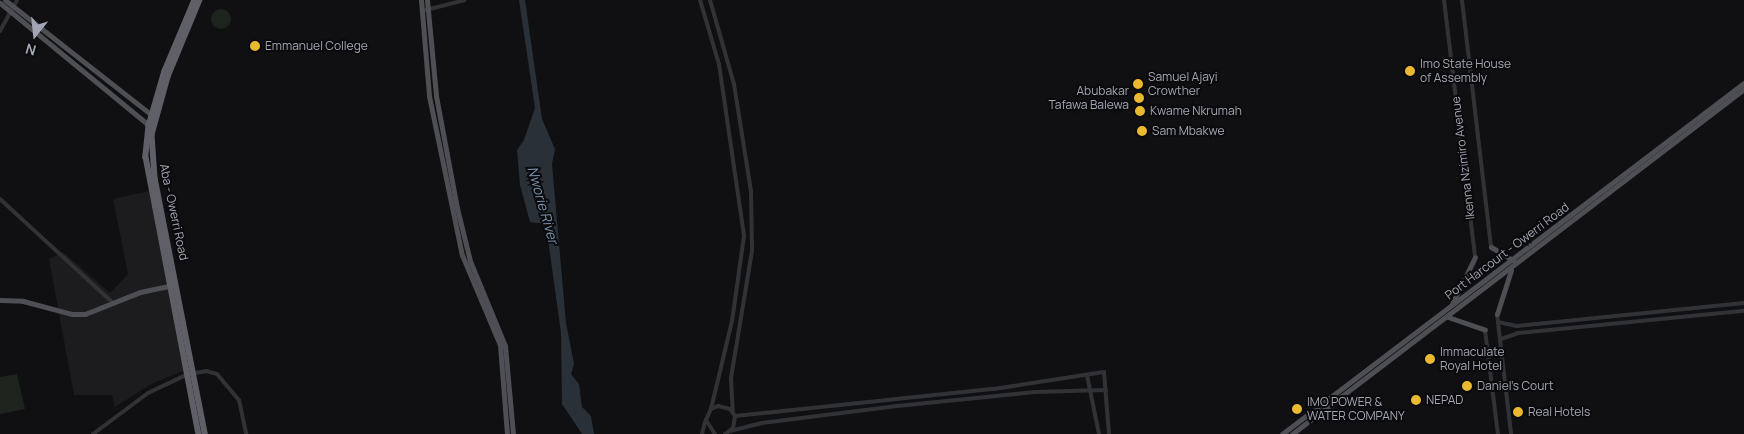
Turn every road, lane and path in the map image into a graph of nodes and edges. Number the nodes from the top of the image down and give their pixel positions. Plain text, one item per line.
1 (5, 0) edge
2 (17, 0) edge
3 (195, 0) edge
4 (200, 0) edge
5 (423, 0) edge
6 (465, 0) edge
7 (700, 0) edge
8 (710, 0) edge
9 (1444, 0) edge
10 (1462, 0) edge
11 (0, 3) edge
12 (12, 10) junction
13 (425, 11) junction
14 (0, 31) edge
15 (1744, 83) edge
16 (1744, 89) edge
17 (153, 117) junction
18 (151, 127) junction
19 (0, 199) edge
20 (1491, 247) joint
21 (1475, 257) joint
22 (1513, 260) junction
23 (1512, 267) junction
24 (175, 285) junction
25 (0, 300) edge
26 (1744, 303) edge
27 (114, 304) junction
28 (1450, 307) junction
29 (1744, 311) edge
30 (1497, 314) joint
31 (1448, 317) junction
32 (1498, 322) junction
33 (1485, 330) joint
34 (1500, 339) junction
35 (191, 373) junction
36 (1087, 375) junction
37 (1106, 390) junction
38 (1089, 393) junction
39 (711, 409) junction
40 (734, 414) junction
41 (706, 420) junction
42 (727, 433) edge
43 (93, 434) edge
44 (199, 434) edge
45 (205, 434) edge
46 (246, 434) edge
47 (507, 434) edge
48 (512, 434) edge
49 (702, 434) edge
50 (716, 434) edge
51 (1099, 434) edge
52 (1109, 434) edge
53 (1282, 434) edge
54 (1292, 434) edge
55 (1498, 434) edge
56 (1512, 434) edge

1 - 12 main road
2 - 12 street
3 - 17 highway, Aba - Owerri Road
4 - 17 highway, Aba - Owerri Road
5 - 13 main road
6 - 13 street
7 - 39 street
8 - 40 street
9 - 21 street, Ikenna Nzimiro Avenue
10 - 20 street, Ikenna Nzimiro Avenue
11 - 12 main road
12 - 14 street
12 - 17 main road
12 - 18 main road
13 - 47 main road
13 - 48 main road
15 - 22 main road, Port Harcourt - Owerri Road
16 - 23 main road, Port Harcourt - Owerri Road
17 - 18 highway, Aba - Owerri Road
18 - 24 highway, Aba - Owerri Road
19 - 27 street
20 - 22 main road
21 - 28 main road
22 - 28 main road, Port Harcourt - Owerri Road
23 - 30 main road
23 - 31 main road, Port Harcourt - Owerri Road
24 - 27 main road
24 - 35 highway, Aba - Owerri Road
25 - 27 main road
26 - 32 street
28 - 53 main road, Port Harcourt - Owerri Road
29 - 34 street
30 - 32 street
31 - 33 main road
31 - 54 main road, Port Harcourt - Owerri Road
32 - 34 street
33 - 55 street
34 - 56 street
35 - 43 street
35 - 44 highway, Aba - Owerri Road
35 - 45 highway, Aba - Owerri Road
35 - 46 street
36 - 37 street
36 - 38 street
36 - 40 street
37 - 38 street
37 - 52 street
38 - 42 street
38 - 51 street
39 - 40 street
39 - 41 street
40 - 42 street
41 - 49 street
41 - 50 street

